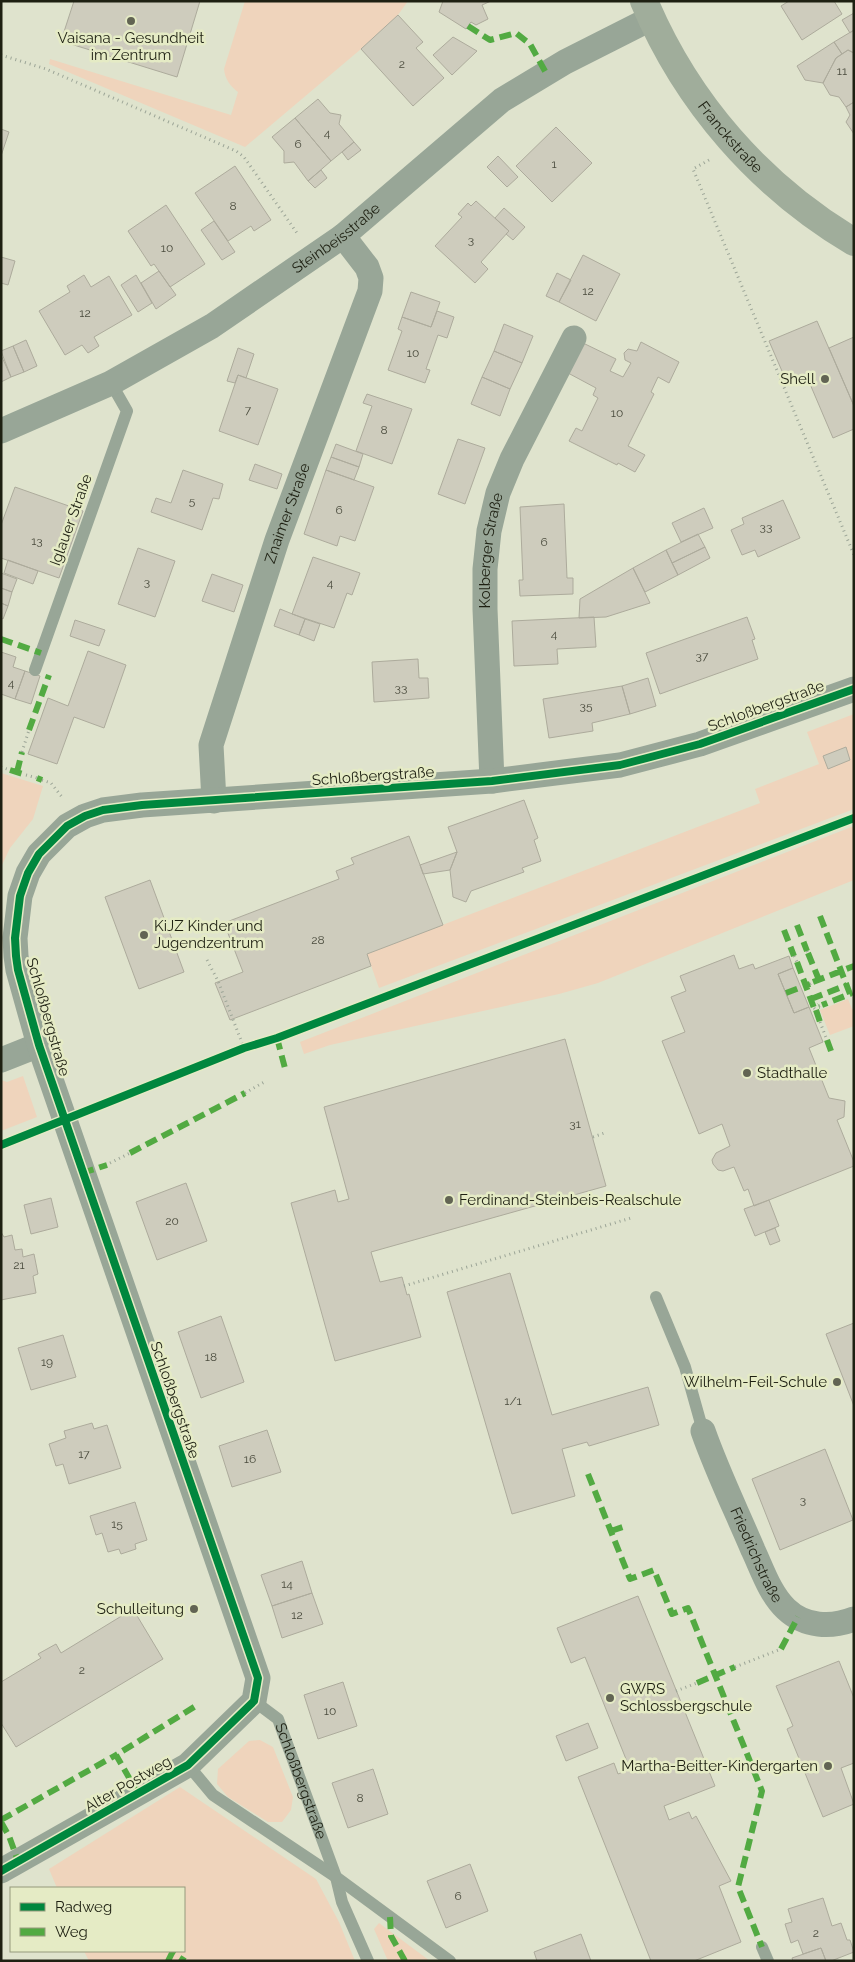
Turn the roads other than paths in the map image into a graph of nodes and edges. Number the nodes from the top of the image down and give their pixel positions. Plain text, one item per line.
1 (648, 10) edge
2 (343, 236) junction
3 (854, 242) edge
4 (574, 338) dead end
5 (111, 383) junction
6 (1, 431) edge
7 (35, 670) dead end
8 (854, 689) edge
9 (492, 781) junction
10 (214, 801) junction
11 (43, 1057) junction
12 (1, 1060) edge
13 (656, 1297) dead end
14 (703, 1431) joint
15 (854, 1619) edge
16 (254, 1701) junction
17 (188, 1766) junction
18 (1, 1871) edge
19 (336, 1877) junction
20 (762, 1947) dead end
21 (368, 1961) edge
22 (450, 1961) edge
23 (768, 1961) edge

1 - 2 street, Steinbeisstraße
1 - 3 street, Franckstraße
2 - 5 street, Steinbeisstraße
2 - 10 street, Znaimer Straße
4 - 9 street, Kolberger Straße
5 - 6 street, Steinbeisstraße
5 - 7 lane, Iglauer Straße
8 - 9 street, Schloßbergstraße
9 - 10 street, Schloßbergstraße
10 - 11 street, Schloßbergstraße
11 - 12 street
11 - 16 street, Schloßbergstraße
13 - 14 lane
14 - 15 street, Friedrichstraße
16 - 17 street, Alter Postweg
16 - 19 lane, Schloßbergstraße
17 - 18 street, Alter Postweg
17 - 19 lane
19 - 21 lane, Schloßbergstraße
19 - 22 lane
20 - 23 lane

